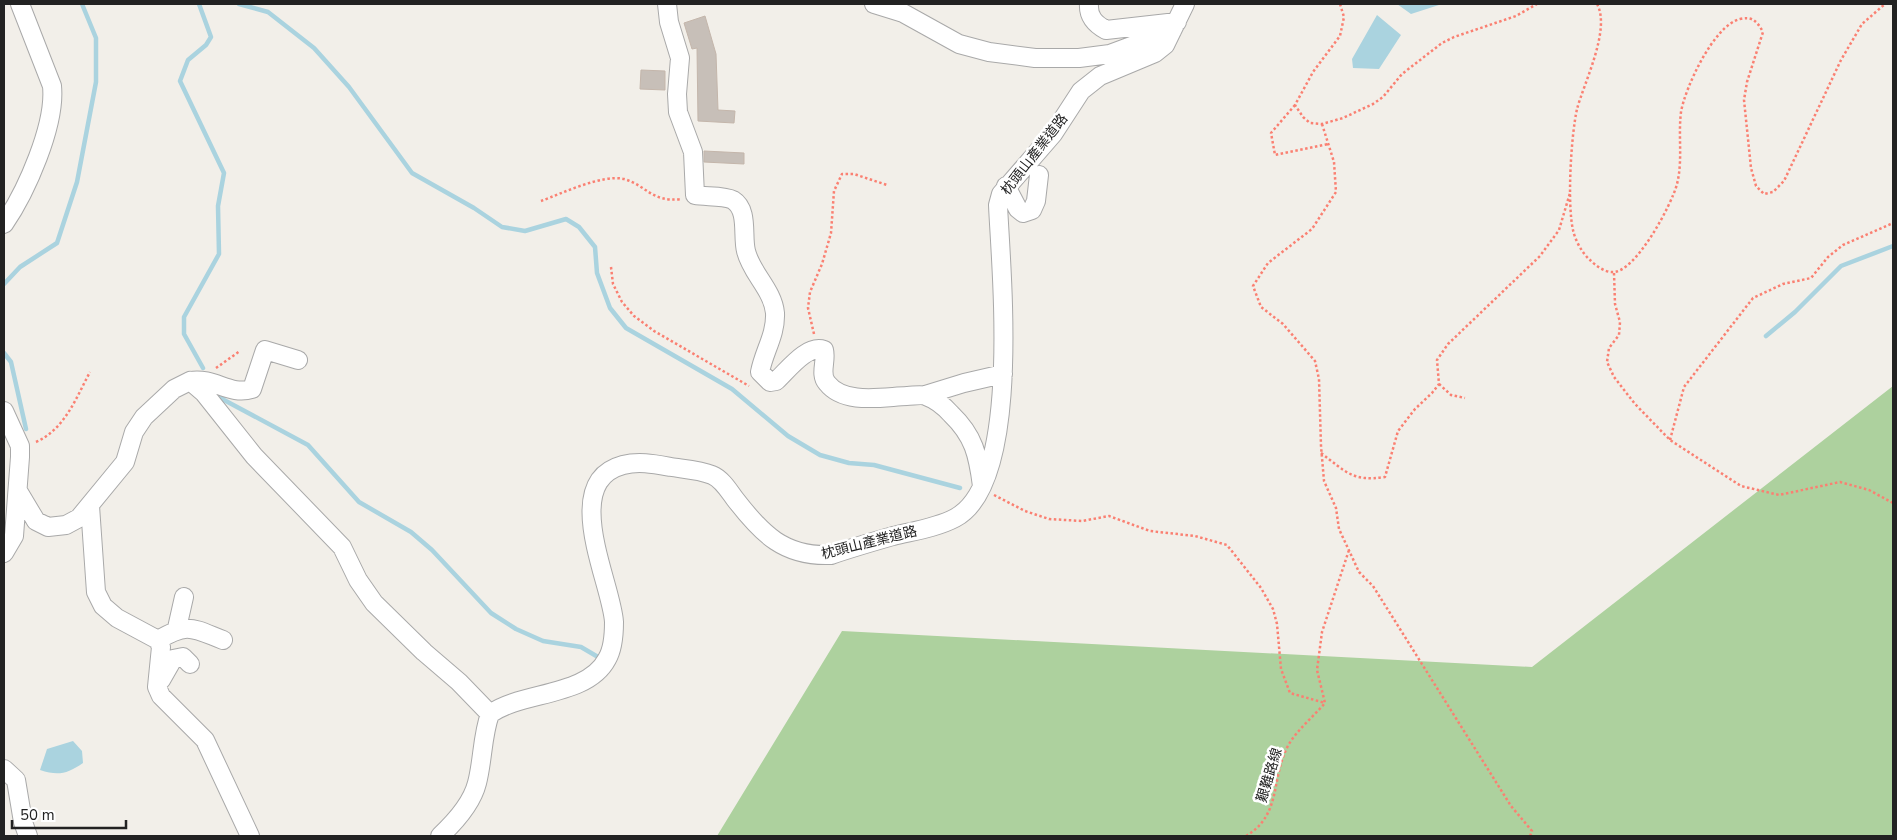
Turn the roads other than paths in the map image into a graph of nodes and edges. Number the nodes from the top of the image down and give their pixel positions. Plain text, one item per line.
1 (20, 4) edge
2 (667, 4) edge
3 (874, 4) edge
4 (1089, 4) edge
5 (1185, 4) edge
6 (1174, 27) junction
7 (1039, 175) dead end
8 (1006, 186) junction
9 (4, 224) edge
10 (298, 360) dead end
11 (1003, 374) junction
12 (197, 380) junction
13 (925, 396) junction
14 (4, 411) edge
15 (982, 488) junction
16 (18, 491) junction
17 (90, 506) junction
18 (4, 552) edge
19 (184, 597) dead end
20 (177, 628) junction
21 (158, 640) junction
22 (223, 640) dead end
23 (190, 664) dead end
24 (157, 687) junction
25 (490, 714) junction
26 (4, 769) edge
27 (28, 836) edge
28 (250, 836) edge
29 (440, 836) edge

1 - 9 street
2 - 13 street
3 - 6 street
4 - 6 street
5 - 6 street, 枕頭山產業道路
6 - 8 street, 枕頭山產業道路
7 - 8 street
8 - 11 street, 枕頭山產業道路
10 - 12 street
11 - 13 street
11 - 15 street, 枕頭山產業道路
12 - 17 street
12 - 25 street
13 - 15 street
14 - 16 street
15 - 25 street, 枕頭山產業道路
16 - 17 street
16 - 18 street
17 - 21 street
19 - 20 street
20 - 21 street
20 - 22 street
21 - 24 street
23 - 24 street
24 - 28 street
25 - 29 street
26 - 27 street

